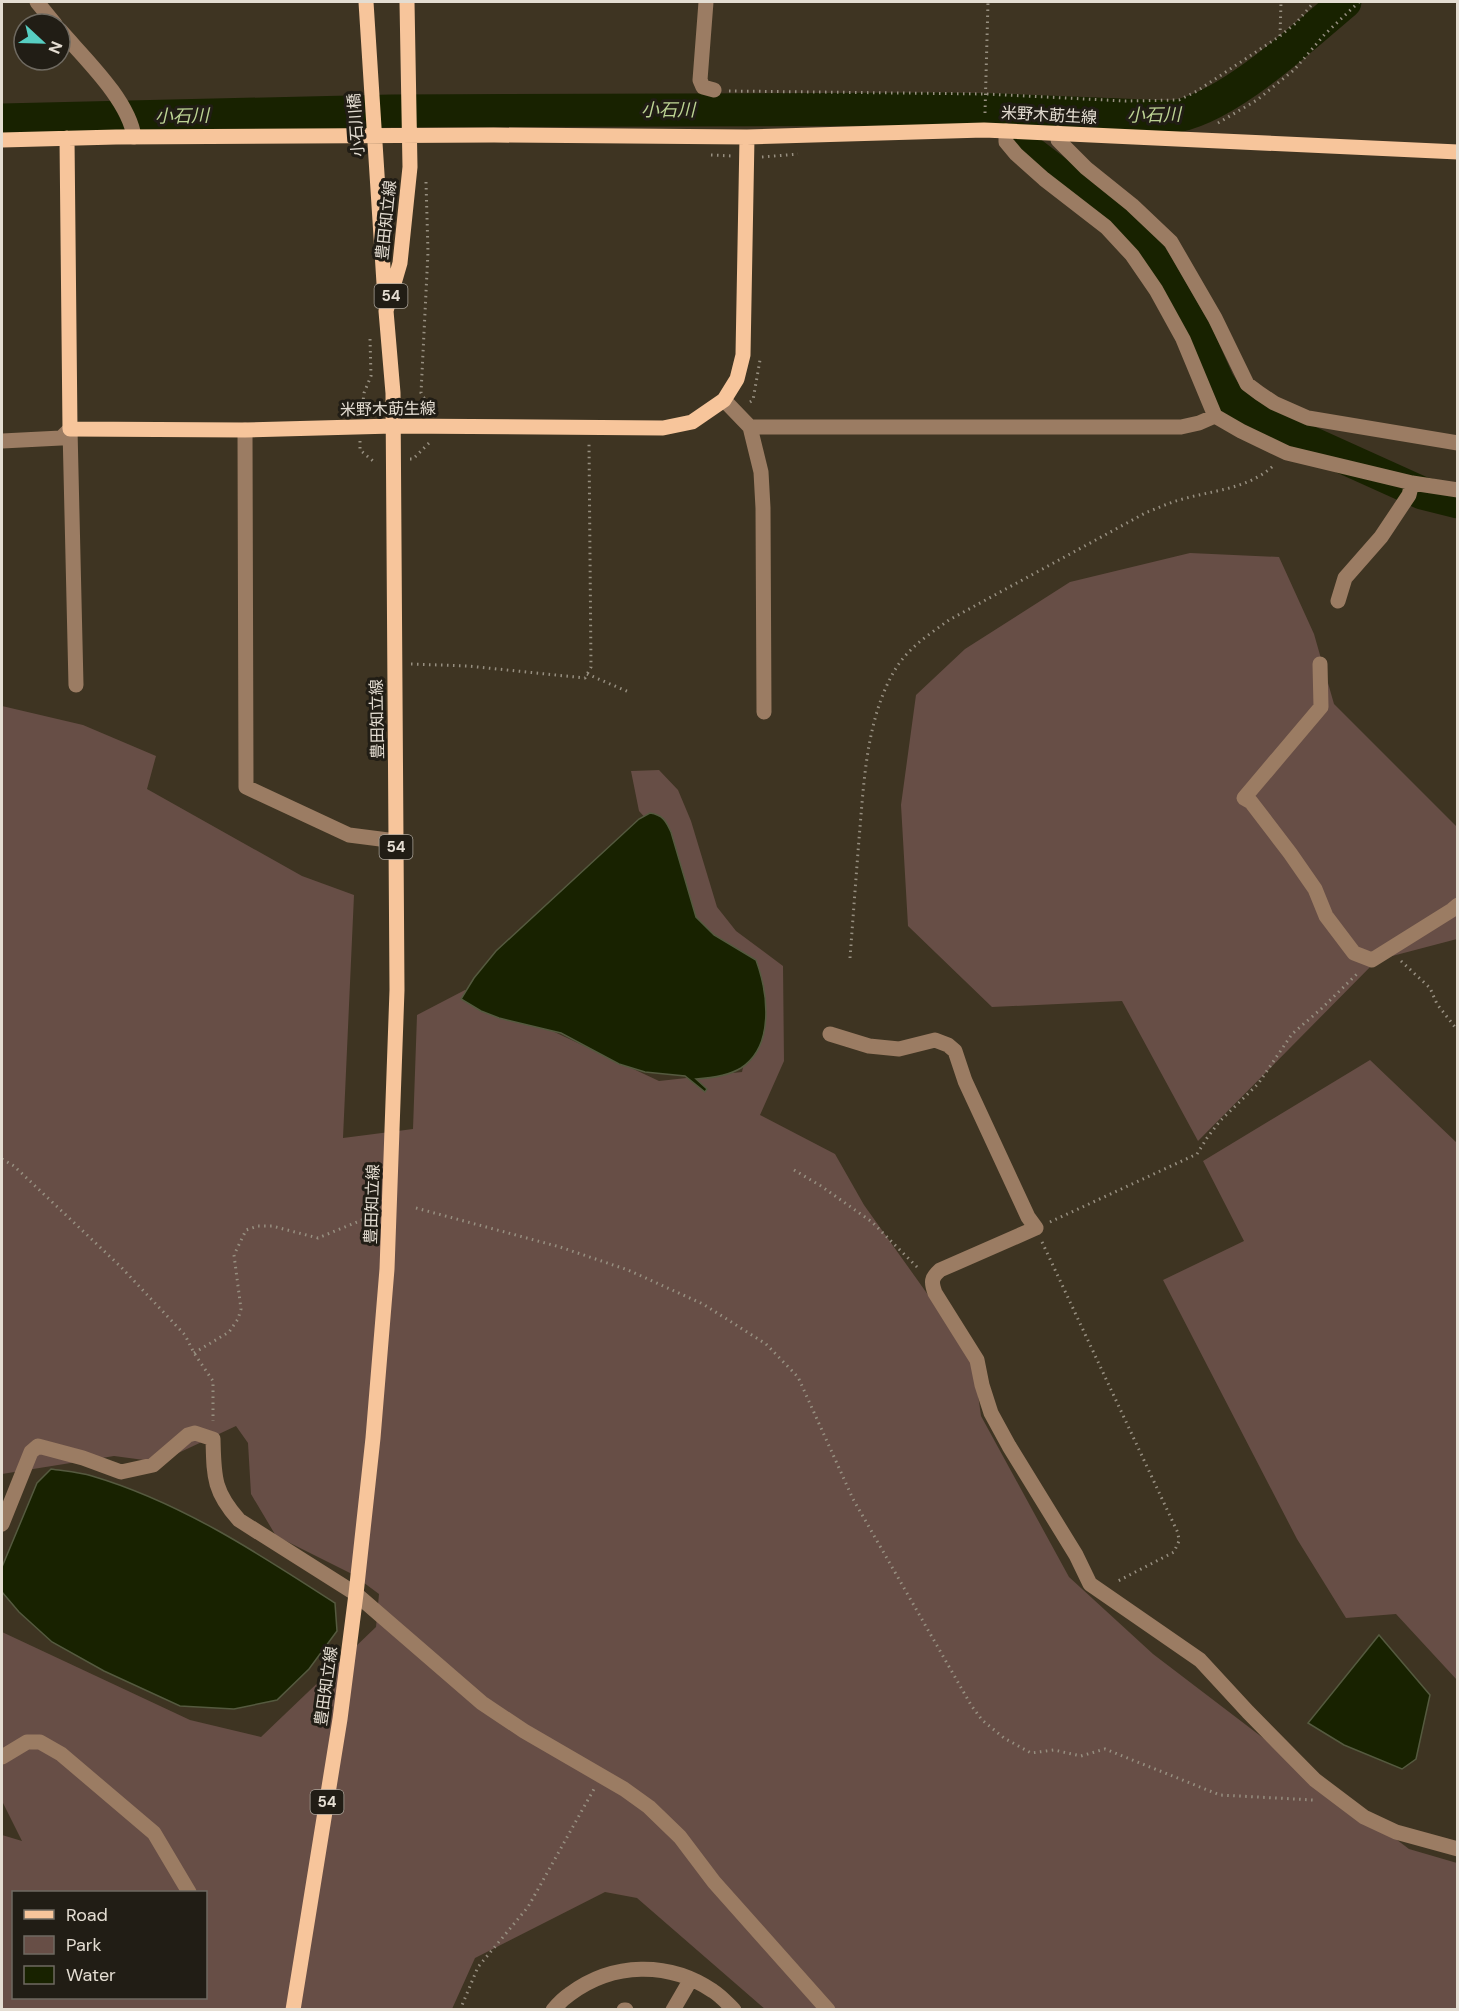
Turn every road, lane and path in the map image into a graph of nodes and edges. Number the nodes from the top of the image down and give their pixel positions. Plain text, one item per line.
1 (366, 2) edge
2 (407, 2) edge
3 (706, 2) edge
4 (988, 2) edge
5 (1281, 2) edge
6 (1314, 2) edge
7 (1359, 2) edge
8 (1280, 36) junction
9 (72, 44) edge
10 (714, 90) joint
11 (986, 94) junction
12 (1006, 131) junction
13 (134, 133) junction
14 (1058, 133) junction
15 (747, 137) junction
16 (66, 138) junction
17 (1201, 139) junction
18 (2, 140) edge
19 (1458, 152) edge
20 (377, 165) joint
21 (426, 177) dead end
22 (386, 311) junction
23 (370, 330) dead end
24 (760, 350) dead end
25 (724, 400) junction
26 (736, 413) junction
27 (1215, 416) junction
28 (393, 426) junction
29 (426, 426) junction
30 (360, 427) junction
31 (750, 427) junction
32 (593, 428) junction
33 (70, 429) junction
34 (245, 430) junction
35 (2, 441) edge
36 (1458, 443) edge
37 (1287, 453) junction
38 (394, 459) junction
39 (1412, 483) junction
40 (1458, 490) edge
41 (1338, 601) dead end
42 (394, 663) junction
43 (1320, 664) dead end
44 (587, 674) junction
45 (76, 685) dead end
46 (632, 693) dead end
47 (764, 712) dead end
48 (396, 841) junction
49 (1458, 905) edge
50 (1391, 949) junction
51 (850, 958) dead end
52 (1372, 960) junction
53 (1458, 1031) edge
54 (830, 1034) dead end
55 (2, 1159) edge
56 (794, 1170) dead end
57 (416, 1208) dead end
58 (377, 1214) dead end
59 (1036, 1228) junction
60 (932, 1279) junction
61 (194, 1353) junction
62 (213, 1439) junction
63 (2, 1524) edge
64 (356, 1594) junction
65 (1104, 1594) junction
66 (2, 1757) edge
67 (601, 1777) junction
68 (1339, 1798) junction
69 (1458, 1849) edge
70 (188, 1891) edge
71 (691, 1979) junction
72 (728, 2007) edge
73 (293, 2010) edge
74 (460, 2010) edge
75 (553, 2010) edge
76 (673, 2010) edge
77 (828, 2010) edge

1 - 20 main road, 小石川橋 / 54
2 - 22 main road, 豊田知立線 / 54
3 - 10 street
4 - 11 path
5 - 8 path
6 - 8 path
7 - 17 path
8 - 11 path
9 - 13 street
10 - 11 path
12 - 14 main road, 米野木莇生線
12 - 15 main road, 米野木莇生線
12 - 27 street
13 - 15 main road, 米野木莇生線
13 - 16 main road, 米野木莇生線
14 - 17 main road, 米野木莇生線
14 - 36 street
15 - 25 main road, 米野木莇生線
16 - 18 main road, 米野木莇生線
16 - 33 main road
17 - 19 main road, 米野木莇生線
20 - 22 main road, 豊田知立線 / 54
21 - 29 path
22 - 28 main road, 豊田知立線 / 54
23 - 30 path
24 - 26 path
25 - 26 street
25 - 32 main road, 米野木莇生線
26 - 31 street
27 - 31 street
27 - 37 street
28 - 29 main road, 米野木莇生線
28 - 30 main road, 米野木莇生線
28 - 38 main road, 豊田知立線 / 54
29 - 32 main road, 米野木莇生線
29 - 38 path
30 - 34 main road, 米野木莇生線
30 - 38 path
31 - 47 street
32 - 44 path
33 - 34 main road, 米野木莇生線
33 - 35 street
33 - 45 street
34 - 48 street
37 - 39 street
37 - 51 path
38 - 42 main road, 豊田知立線 / 54
39 - 40 street
39 - 41 street
42 - 44 path
42 - 48 main road, 豊田知立線 / 54
43 - 52 street
44 - 46 path
48 - 64 main road, 豊田知立線 / 54
49 - 50 street
50 - 52 street
50 - 53 path
52 - 59 path
54 - 59 street
55 - 61 path
56 - 60 path
57 - 68 path
58 - 61 path
59 - 60 street
59 - 65 path
60 - 65 street
61 - 62 path
62 - 63 street
62 - 64 street
64 - 67 street
64 - 73 main road, 豊田知立線 / 54
65 - 68 street
66 - 70 street
67 - 74 path
67 - 77 street
68 - 69 street
71 - 72 street
71 - 75 street
71 - 76 street

